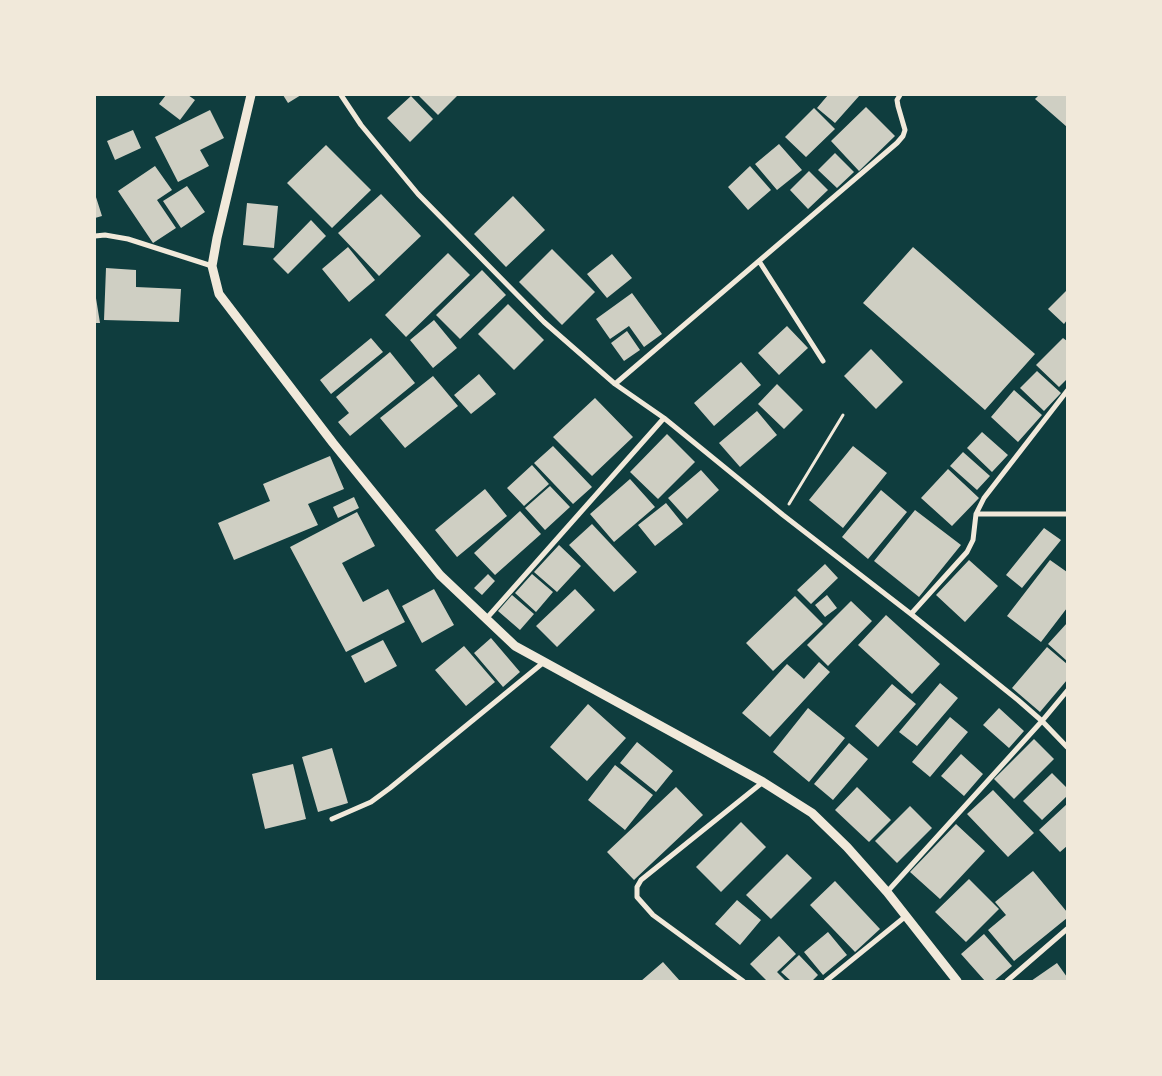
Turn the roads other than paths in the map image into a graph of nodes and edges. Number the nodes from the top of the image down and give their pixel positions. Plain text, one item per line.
1 (252, 95) edge
2 (342, 95) edge
3 (900, 95) edge
4 (95, 236) edge
5 (758, 261) junction
6 (212, 266) junction
7 (823, 361) dead end
8 (615, 384) junction
9 (1067, 391) edge
10 (664, 418) junction
11 (976, 514) junction
12 (1067, 514) edge
13 (911, 614) junction
14 (486, 619) junction
15 (544, 661) junction
16 (1067, 691) edge
17 (1042, 721) junction
18 (1067, 747) edge
19 (763, 782) junction
20 (332, 819) dead end
21 (887, 892) junction
22 (906, 916) junction
23 (1067, 929) edge
24 (743, 981) edge
25 (826, 981) edge
26 (957, 981) edge
27 (1007, 981) edge

1 - 6 street
2 - 8 street
3 - 5 street
4 - 6 street
5 - 7 street
5 - 8 street
6 - 14 street
8 - 10 street
9 - 11 street
10 - 13 street
10 - 14 street
11 - 12 street
11 - 13 street
13 - 17 street
14 - 15 street
15 - 19 street
15 - 20 street
16 - 17 street
17 - 18 street
17 - 21 street
19 - 21 street
19 - 24 street
21 - 22 street
22 - 25 street
22 - 26 street
23 - 27 street

